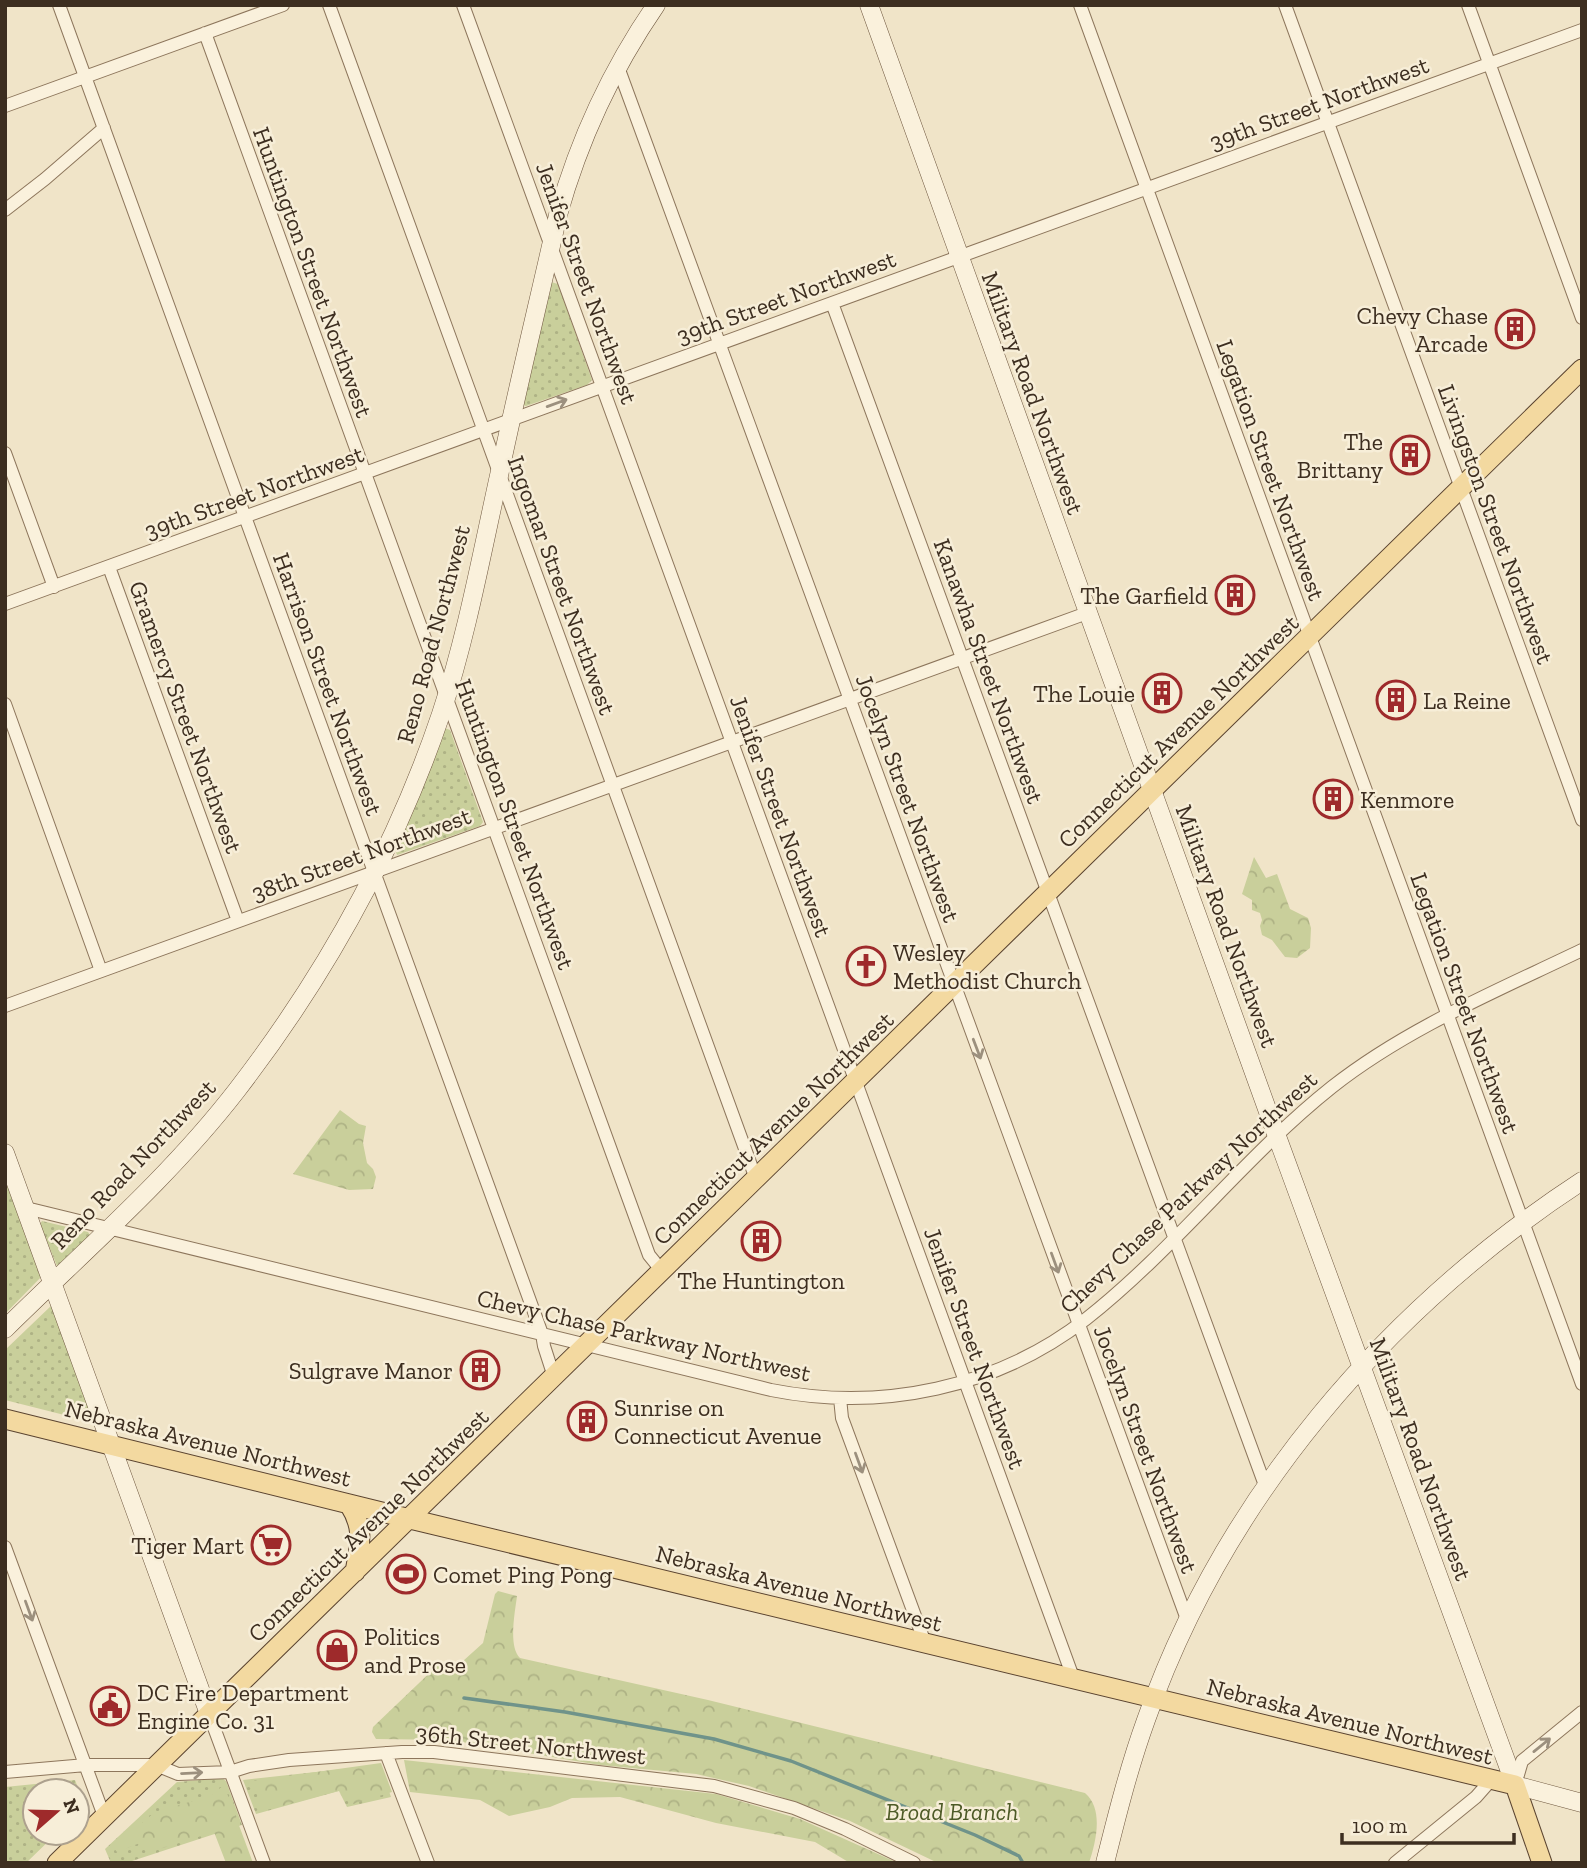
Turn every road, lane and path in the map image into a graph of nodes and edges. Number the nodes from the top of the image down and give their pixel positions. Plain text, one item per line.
1 (59, 5) edge
2 (283, 5) edge
3 (329, 5) edge
4 (463, 5) edge
5 (656, 5) edge
6 (869, 5) edge
7 (1080, 5) edge
8 (1285, 5) edge
9 (1468, 5) edge
10 (263, 9) edge
11 (1582, 30) edge
12 (205, 33) junction
13 (1489, 64) junction
14 (618, 67) junction
15 (85, 77) junction
16 (5, 106) edge
17 (1327, 123) junction
18 (104, 128) junction
19 (1146, 188) junction
20 (5, 209) edge
21 (551, 246) junction
22 (958, 257) junction
23 (832, 303) junction
24 (1582, 318) edge
25 (720, 344) junction
26 (1582, 369) edge
27 (602, 387) junction
28 (512, 420) junction
29 (483, 430) junction
30 (5, 453) edge
31 (499, 473) junction
32 (364, 474) junction
33 (1461, 488) junction
34 (245, 517) junction
35 (109, 566) junction
36 (54, 587) junction
37 (5, 604) edge
38 (1087, 613) junction
39 (1309, 637) junction
40 (962, 658) junction
41 (446, 695) junction
42 (849, 699) junction
43 (5, 704) edge
44 (732, 742) junction
45 (613, 785) junction
46 (1152, 792) junction
47 (1582, 820) edge
48 (493, 828) junction
49 (374, 872) junction
50 (1047, 894) junction
51 (238, 921) junction
52 (1582, 950) edge
53 (102, 971) junction
54 (954, 985) junction
55 (5, 1006) edge
56 (1448, 1016) junction
57 (855, 1082) junction
58 (1277, 1137) junction
59 (5, 1153) edge
60 (756, 1179) junction
61 (1582, 1181) edge
62 (26, 1208) junction
63 (1523, 1222) junction
64 (108, 1229) junction
65 (1173, 1238) junction
66 (662, 1271) junction
67 (53, 1282) junction
68 (1078, 1325) junction
69 (5, 1329) edge
70 (542, 1334) junction
71 (587, 1345) junction
72 (1361, 1367) junction
73 (554, 1377) junction
74 (965, 1382) junction
75 (1582, 1384) edge
76 (840, 1398) junction
77 (5, 1419) edge
78 (112, 1444) junction
79 (1266, 1488) junction
80 (349, 1504) junction
81 (410, 1519) junction
82 (5, 1547) edge
83 (355, 1572) junction
84 (1188, 1622) junction
85 (925, 1643) junction
86 (1074, 1680) junction
87 (1154, 1698) junction
88 (1582, 1712) edge
89 (209, 1714) junction
90 (386, 1753) junction
91 (86, 1765) junction
92 (156, 1765) junction
93 (5, 1772) edge
94 (230, 1772) junction
95 (1491, 1780) junction
96 (1515, 1785) junction
97 (1582, 1803) edge
98 (104, 1816) junction
99 (57, 1863) edge
100 (264, 1863) edge
101 (428, 1863) edge
102 (914, 1863) edge
103 (1105, 1863) edge
104 (1395, 1863) edge
105 (1542, 1863) edge

1 - 15 street, Harrison Street Northwest
2 - 10 street
3 - 29 street, Ingomar Street Northwest
4 - 21 street, Jenifer Street Northwest
5 - 14 main road, Reno Road Northwest
6 - 22 main road, Military Road Northwest
7 - 19 street, Legation Street Northwest
8 - 17 street, Livingston Street Northwest
9 - 13 street
10 - 12 street
11 - 13 street, 39th Street Northwest
12 - 15 street
12 - 32 street, Huntington Street Northwest
13 - 17 street, 39th Street Northwest
13 - 24 street
14 - 21 main road, Reno Road Northwest
14 - 25 street, Jocelyn Street Northwest
15 - 16 street
15 - 18 street, Harrison Street Northwest
17 - 19 street, 39th Street Northwest
17 - 33 street, Livingston Street Northwest
18 - 20 street
18 - 34 street, Harrison Street Northwest
19 - 22 street, 39th Street Northwest
19 - 39 street, Legation Street Northwest
21 - 27 street, Jenifer Street Northwest
21 - 28 main road, Reno Road Northwest
22 - 23 street, 39th Street Northwest
22 - 38 main road, Military Road Northwest
23 - 25 street, 39th Street Northwest
23 - 40 street, Kanawha Street Northwest
25 - 27 street, 39th Street Northwest
25 - 42 street, Jocelyn Street Northwest
26 - 33 main road, Connecticut Avenue Northwest
28 -> 27 street, 39th Street Northwest
27 - 44 street, Jenifer Street Northwest
28 - 29 street, 39th Street Northwest
28 - 31 main road, Reno Road Northwest
29 - 31 street, Ingomar Street Northwest
29 - 32 street, 39th Street Northwest
30 - 36 street
31 - 41 main road, Reno Road Northwest
31 - 45 street, Ingomar Street Northwest
32 - 34 street, 39th Street Northwest
32 - 41 street, Huntington Street Northwest
33 - 39 main road, Connecticut Avenue Northwest
33 - 47 street, Livingston Street Northwest
34 - 35 street, 39th Street Northwest
34 - 49 street, Harrison Street Northwest
35 - 36 street, 39th Street Northwest
35 - 51 street, Gramercy Street Northwest
36 - 37 street, 39th Street Northwest
38 - 40 street, 38th Street Northwest
38 - 46 main road, Military Road Northwest
39 - 46 main road, Connecticut Avenue Northwest
39 - 56 street, Legation Street Northwest
40 - 42 street, 38th Street Northwest
40 - 50 street, Kanawha Street Northwest
41 - 48 street, Huntington Street Northwest
41 - 49 main road, Reno Road Northwest
42 - 44 street, 38th Street Northwest
42 - 54 street, Jocelyn Street Northwest
43 - 53 street
44 - 45 street, 38th Street Northwest
44 - 57 street, Jenifer Street Northwest
45 - 48 street, 38th Street Northwest
45 - 60 street, Ingomar Street Northwest
46 - 50 main road, Connecticut Avenue Northwest
46 - 58 main road, Military Road Northwest
48 - 49 street, 38th Street Northwest
48 - 66 street, Huntington Street Northwest
49 - 51 street, 38th Street Northwest
49 - 64 main road, Reno Road Northwest
49 - 70 street, Harrison Street Northwest
50 - 54 main road, Connecticut Avenue Northwest
50 - 65 street, Kanawha Street Northwest
51 - 53 street, 38th Street Northwest
52 - 56 street, Chevy Chase Parkway Northwest
53 - 55 street, 38th Street Northwest
54 - 57 main road, Connecticut Avenue Northwest
54 -> 68 street, Jocelyn Street Northwest
56 - 58 street, Chevy Chase Parkway Northwest
56 - 63 street, Legation Street Northwest
57 - 60 main road, Connecticut Avenue Northwest
57 - 74 street, Jenifer Street Northwest
58 - 65 street, Chevy Chase Parkway Northwest
58 - 72 main road, Military Road Northwest
59 - 62 main road
60 - 66 main road, Connecticut Avenue Northwest
61 - 63 main road
62 - 64 street, Chevy Chase Parkway Northwest
62 - 67 main road
63 - 72 main road
63 - 75 street, Legation Street Northwest
64 - 67 main road, Reno Road Northwest
64 - 70 street, Chevy Chase Parkway Northwest
65 - 68 street, Chevy Chase Parkway Northwest
65 - 79 street, Kanawha Street Northwest
66 - 71 main road, Connecticut Avenue Northwest
67 - 69 main road, Reno Road Northwest
67 - 78 main road
68 - 74 street, Chevy Chase Parkway Northwest
68 - 84 street, Jocelyn Street Northwest
70 - 71 street, Chevy Chase Parkway Northwest
70 - 73 street, Harrison Street Northwest
71 - 73 main road, Connecticut Avenue Northwest
71 - 76 street, Chevy Chase Parkway Northwest
72 - 79 main road
72 - 96 main road, Military Road Northwest
73 - 81 main road, Connecticut Avenue Northwest
74 - 76 street, Chevy Chase Parkway Northwest
74 - 86 street, Jenifer Street Northwest
76 -> 85 street
77 - 78 main road, Nebraska Avenue Northwest
78 - 80 main road, Nebraska Avenue Northwest
78 - 89 main road
79 - 84 main road
80 - 81 main road, Nebraska Avenue Northwest
80 - 83 main road
81 - 83 main road, Connecticut Avenue Northwest
81 - 85 main road, Nebraska Avenue Northwest
82 -> 91 street
83 - 89 main road, Connecticut Avenue Northwest
84 - 87 main road
85 - 86 main road, Nebraska Avenue Northwest
86 - 87 main road, Nebraska Avenue Northwest
87 - 95 main road, Nebraska Avenue Northwest
87 - 103 main road
96 -> 88 street
89 - 92 main road, Connecticut Avenue Northwest
89 - 94 street
90 - 94 street, 36th Street Northwest
90 - 101 street
90 - 102 street, 36th Street Northwest
91 - 92 street, 36th Street Northwest
91 - 93 street, 36th Street Northwest
91 - 98 street
92 -> 94 street, 36th Street Northwest
92 - 98 main road, Connecticut Avenue Northwest
94 - 100 street
95 - 96 main road, Nebraska Avenue Northwest
95 - 104 street
96 - 97 main road, Nebraska Avenue Northwest
96 - 105 main road, Military Road Northwest
98 - 99 main road, Connecticut Avenue Northwest

